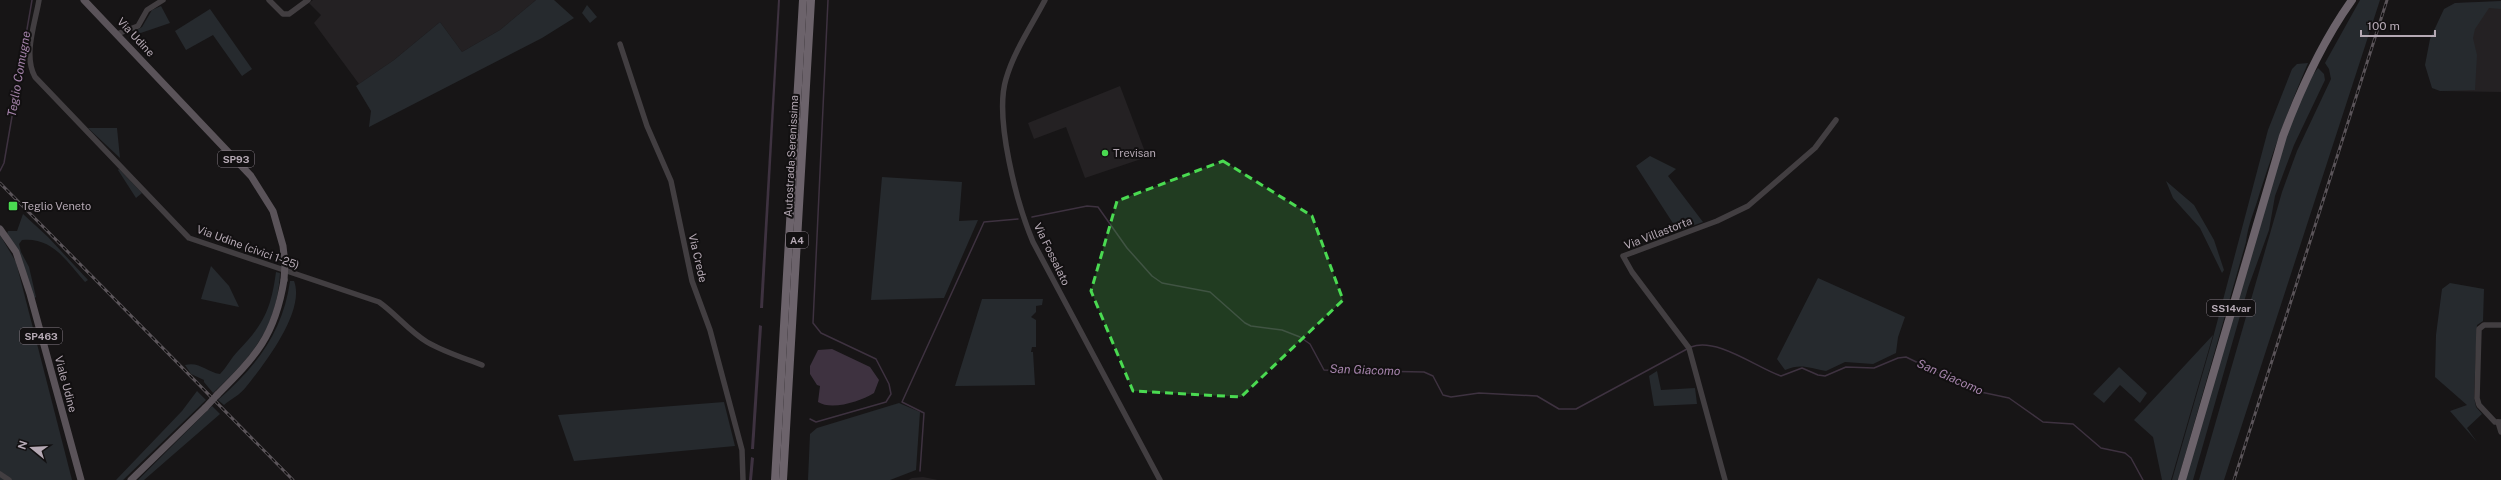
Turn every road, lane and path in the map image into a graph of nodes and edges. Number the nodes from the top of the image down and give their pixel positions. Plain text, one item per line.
1 (39, 0) edge
2 (84, 0) edge
3 (163, 0) edge
4 (269, 0) edge
5 (308, 0) edge
6 (803, 0) edge
7 (811, 0) edge
8 (2352, 0) edge
9 (1044, 1) edge
10 (117, 34) junction
11 (620, 44) dead end
12 (1836, 120) dead end
13 (0, 229) edge
14 (2501, 325) edge
15 (482, 365) dead end
16 (2500, 422) edge
17 (2501, 432) edge
18 (71, 447) junction
19 (0, 474) edge
20 (9, 480) edge
21 (81, 480) edge
22 (87, 480) edge
23 (131, 480) edge
24 (743, 480) edge
25 (775, 480) edge
26 (783, 480) edge
27 (1160, 480) edge
28 (1724, 480) edge
29 (2182, 480) edge

1 - 15 street, Via Udine (civici 1-25)
2 - 10 main road, Via Udine / SP93
3 - 10 street
4 - 5 street
6 - 25 highway, Autostrada Serenissima / A4
7 - 26 highway, Autostrada Serenissima / A4
8 - 29 highway, SS14var
9 - 27 street, Via Fossalato
10 - 23 main road, Via Udine / SP93, bridge
11 - 24 street, Via Crede
12 - 28 street, Via Villastorta
13 - 18 main road, Viale Udine / SP463
14 - 16 street
16 - 17 street
18 - 21 main road, Viale Udine / SP463
18 - 22 main road
19 - 20 street

